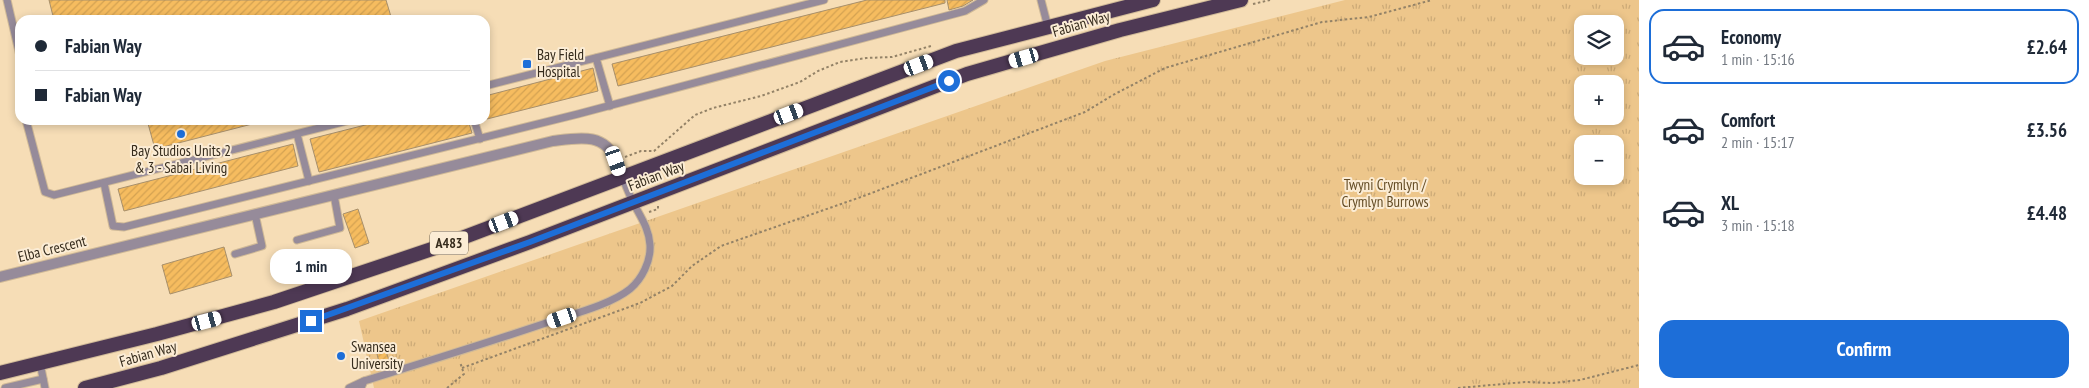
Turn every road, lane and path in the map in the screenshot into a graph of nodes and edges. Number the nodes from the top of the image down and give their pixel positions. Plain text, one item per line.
1 (7, 0) edge
2 (824, 0) edge
3 (984, 0) edge
4 (1041, 0) edge
5 (1153, 0) edge
6 (1270, 0) edge
7 (1432, 0) edge
8 (1247, 2) edge
9 (1048, 27) junction
10 (15, 34) edge
11 (935, 44) dead end
12 (596, 58) junction
13 (490, 85) edge
14 (610, 106) junction
15 (27, 125) edge
16 (332, 125) edge
17 (476, 125) edge
18 (297, 134) junction
19 (480, 139) junction
20 (616, 161) junction
21 (622, 178) junction
22 (309, 181) junction
23 (104, 183) junction
24 (334, 195) junction
25 (633, 202) junction
26 (660, 202) dead end
27 (255, 214) junction
28 (641, 215) junction
29 (297, 240) dead end
30 (235, 254) dead end
31 (0, 277) edge
32 (457, 352) junction
33 (40, 363) junction
34 (1639, 365) edge
35 (462, 368) junction
36 (0, 373) edge
37 (43, 379) junction
38 (362, 385) edge
39 (5, 388) edge
40 (45, 388) edge
41 (85, 388) edge
42 (349, 388) edge
43 (447, 388) edge
44 (1458, 388) edge

1 - 10 lane
2 - 12 lane
3 - 14 lane
4 - 9 lane
5 - 9 highway, Fabian Way / A483
6 - 8 path
7 - 35 path
8 - 25 highway, Fabian Way / A483
9 - 21 highway, Fabian Way / A483
11 - 20 path
12 - 13 lane
12 - 14 lane
14 - 19 lane
15 - 23 lane
16 - 18 lane
17 - 19 lane
18 - 22 lane
18 - 23 lane
19 - 22 lane
20 - 21 lane
20 - 24 street, Elba Crescent
21 - 25 lane
21 - 33 highway, Fabian Way / A483
22 - 23 lane
24 - 27 street, Elba Crescent
24 - 29 lane
25 - 28 lane
25 - 41 highway, Fabian Way / A483
26 - 28 path
27 - 30 lane
27 - 31 street, Elba Crescent
28 - 32 lane
32 - 35 path
32 - 38 lane
33 - 36 highway, Fabian Way / A483
33 - 37 lane
34 - 44 path
35 - 43 path
37 - 39 lane
37 - 40 lane
38 - 42 lane

